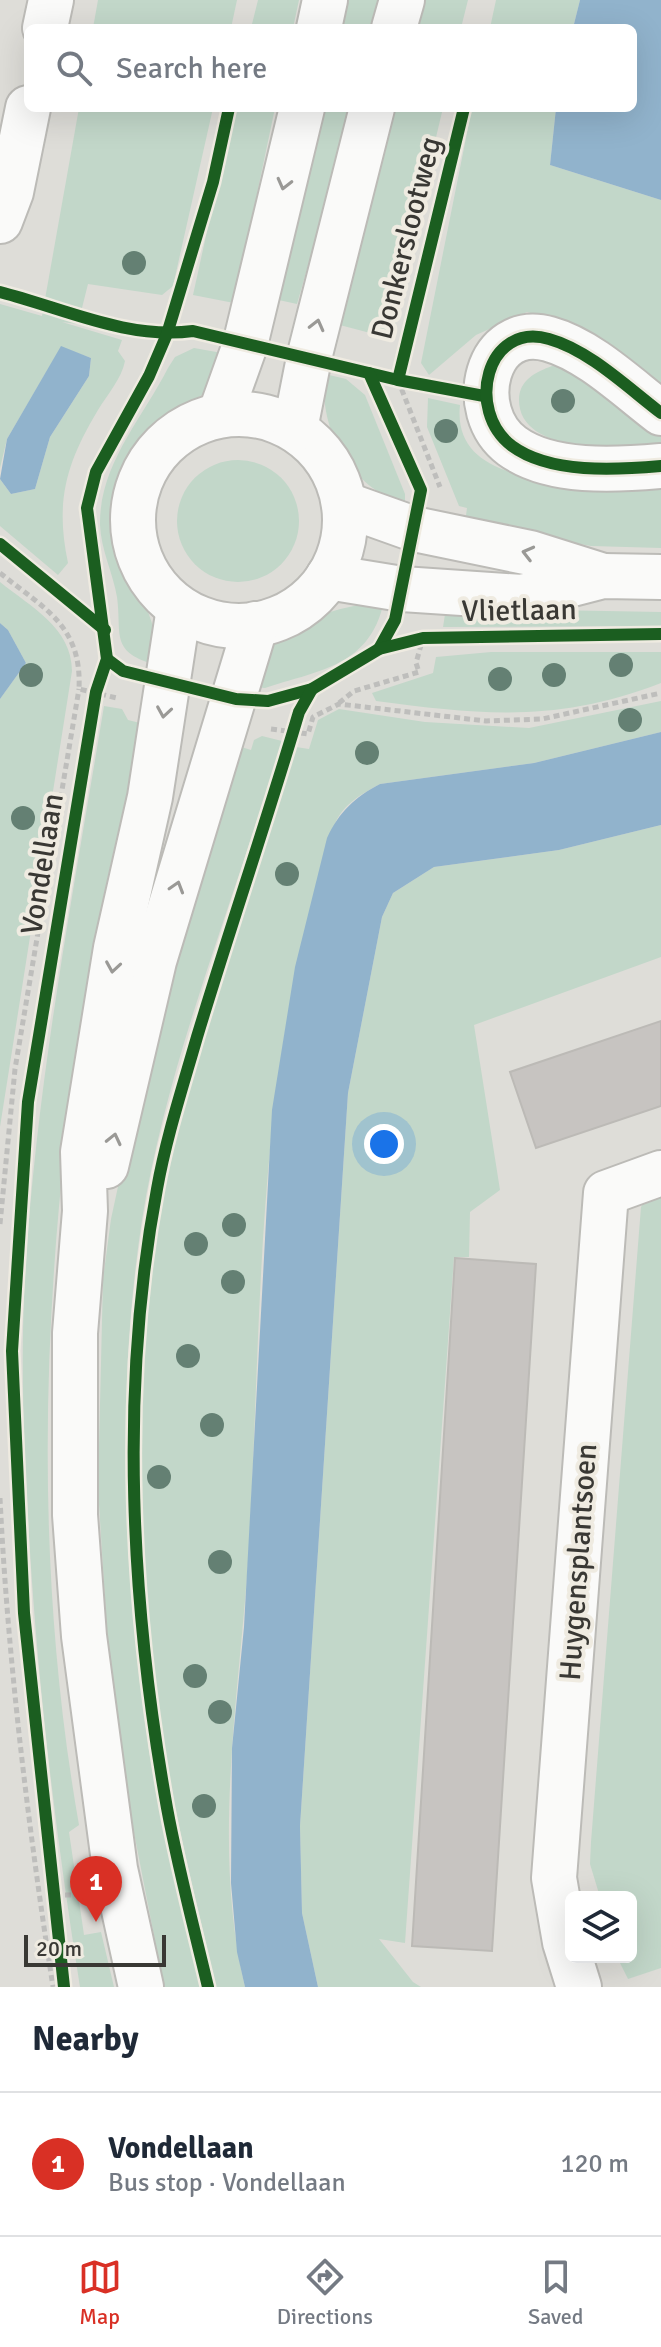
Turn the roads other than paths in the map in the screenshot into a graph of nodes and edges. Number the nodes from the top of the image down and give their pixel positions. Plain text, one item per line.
1 (51, 0) edge
2 (325, 0) edge
3 (402, 0) edge
4 (46, 24) edge
5 (320, 24) edge
6 (395, 24) edge
7 (27, 112) edge
8 (301, 112) edge
9 (371, 112) edge
10 (0, 221) edge
11 (661, 413) edge
12 (220, 415) junction
13 (295, 429) junction
14 (661, 466) edge
15 (344, 504) junction
16 (603, 576) junction
17 (328, 577) junction
18 (661, 577) edge
19 (179, 608) junction
20 (256, 624) junction
21 (661, 1173) edge
22 (85, 1211) junction
23 (141, 1987) edge
24 (579, 1987) edge

1 - 4 street
2 - 5 street
3 - 6 street
7 - 10 street
8 -> 12 street
13 -> 9 street
11 - 14 street
12 - 13 street
12 - 19 street
13 - 15 street
16 -> 15 street, Vlietlaan
15 - 17 street
16 - 17 street, Vlietlaan
16 - 18 street, Vlietlaan
17 - 20 street
19 - 20 street
19 -> 22 street
22 -> 20 street
21 - 24 street, Huygensplantsoen
22 - 23 street

